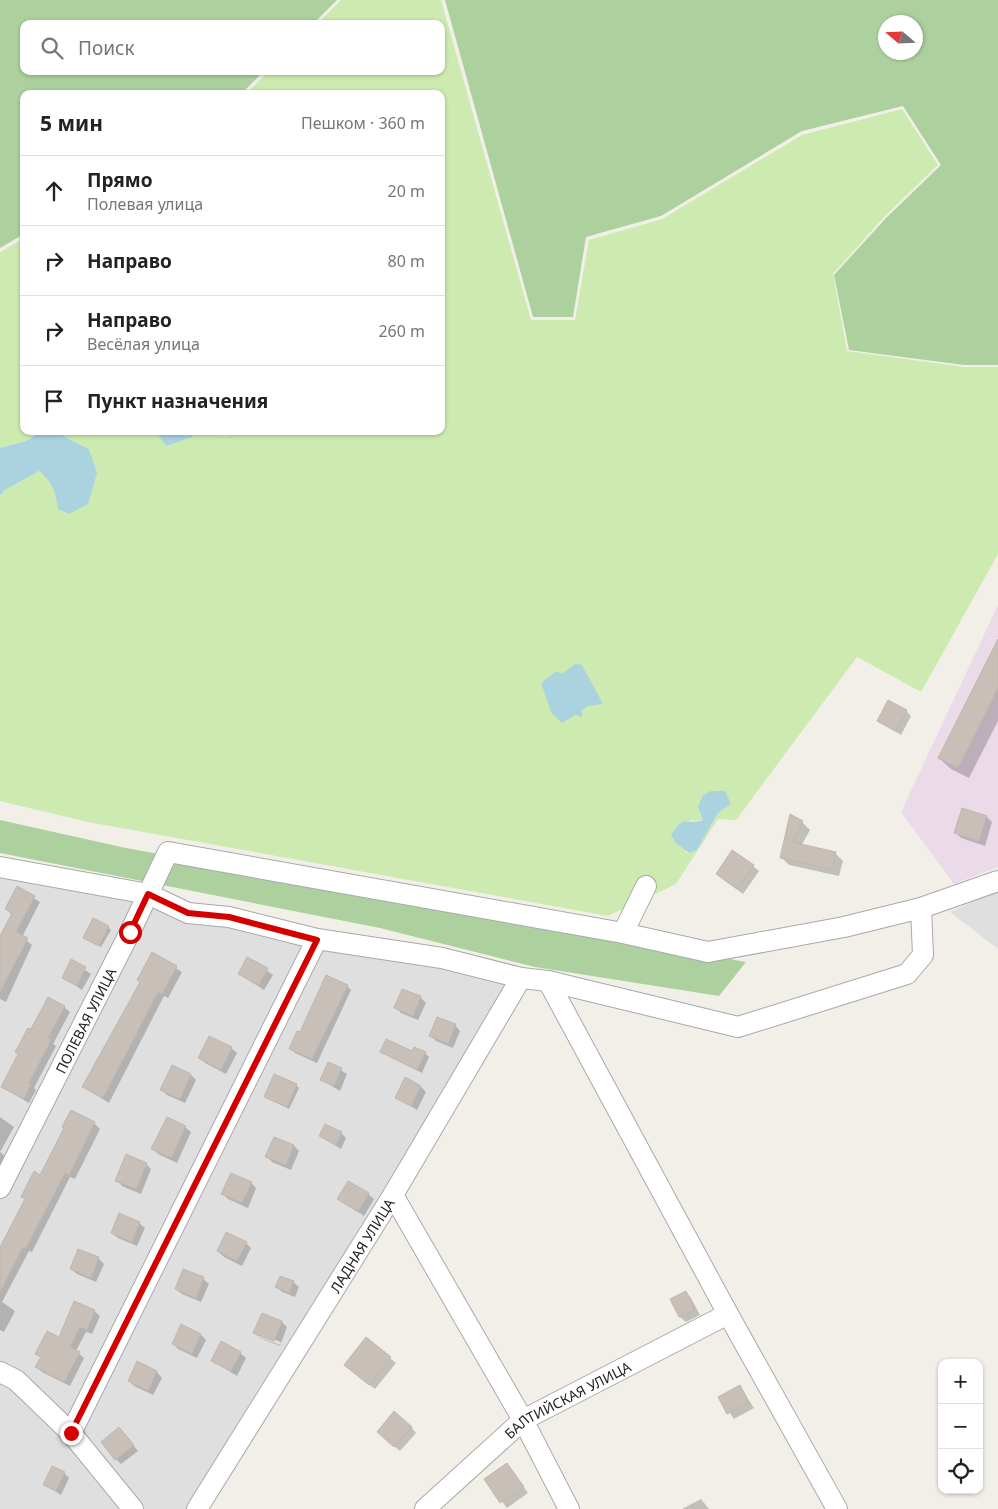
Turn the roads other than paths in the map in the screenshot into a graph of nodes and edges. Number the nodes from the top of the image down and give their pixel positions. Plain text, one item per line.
1 (1, 870) edge
2 (998, 881) edge
3 (646, 886) dead end
4 (148, 894) junction
5 (921, 908) junction
6 (623, 932) junction
7 (317, 940) junction
8 (521, 978) junction
9 (548, 981) junction
10 (0, 1188) edge
11 (393, 1195) junction
12 (728, 1314) junction
13 (8, 1376) edge
14 (523, 1420) junction
15 (71, 1433) junction
16 (133, 1509) edge
17 (198, 1509) edge
18 (425, 1509) edge
19 (569, 1509) edge
20 (837, 1509) edge

1 - 4 street
2 - 5 street
3 - 6 street
4 - 6 street, ПОЛЕВАЯ УЛИЦА
4 - 7 street
4 - 10 street, ПОЛЕВАЯ УЛИЦА
5 - 6 street
5 - 9 street
7 - 8 street
7 - 15 street
8 - 9 street
8 - 11 street, ЛАДНАЯ УЛИЦА
9 - 12 street
11 - 14 street
11 - 17 street, ЛАДНАЯ УЛИЦА
12 - 14 street, БАЛТИЙСКАЯ УЛИЦА
12 - 20 street
13 - 15 street
14 - 18 street, БАЛТИЙСКАЯ УЛИЦА
14 - 19 street
15 - 16 street

